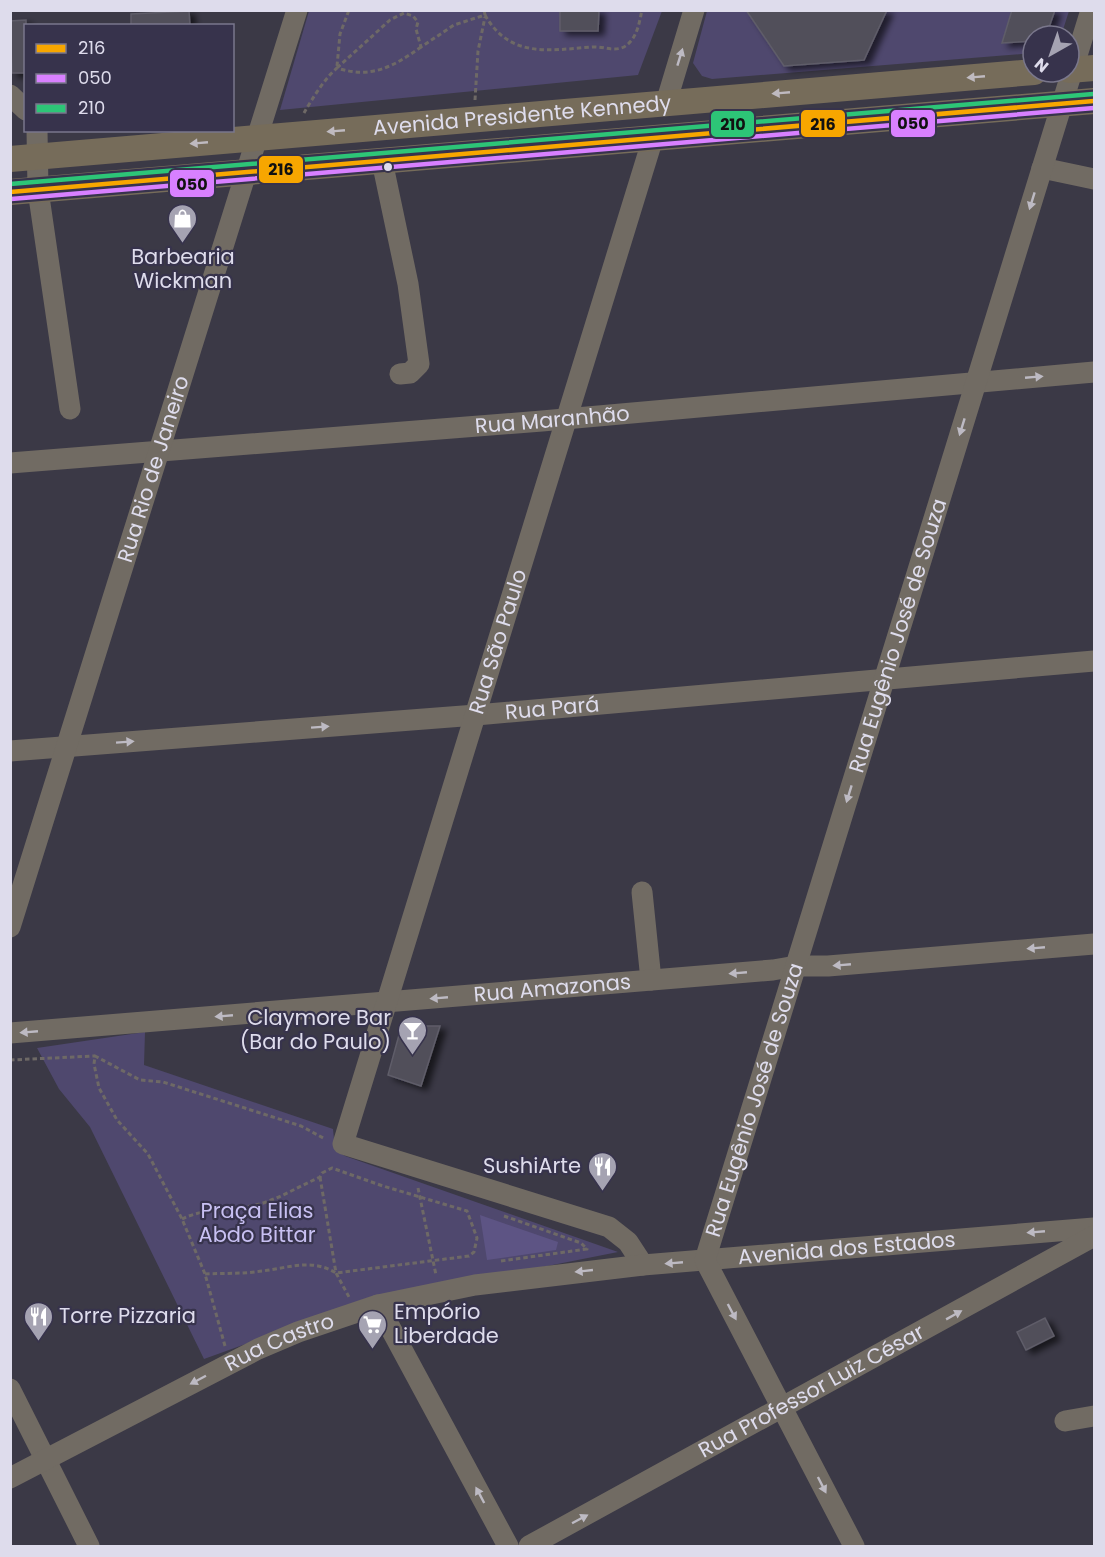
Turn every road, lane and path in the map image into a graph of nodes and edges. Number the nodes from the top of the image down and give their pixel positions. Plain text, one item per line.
1 (297, 10) edge
2 (348, 10) edge
3 (642, 10) edge
4 (694, 10) edge
5 (1091, 10) edge
6 (484, 13) edge
7 (421, 47) junction
8 (1081, 59) edge
9 (337, 68) junction
10 (1021, 73) edge
11 (1072, 84) edge
12 (10, 95) edge
13 (1095, 101) edge
14 (666, 103) junction
15 (1062, 105) junction
16 (24, 108) edge
17 (477, 119) junction
18 (38, 132) edge
19 (297, 134) junction
20 (257, 138) junction
21 (653, 138) junction
22 (38, 156) junction
23 (10, 159) edge
24 (382, 161) junction
25 (1042, 168) junction
26 (246, 173) junction
27 (1095, 179) edge
28 (38, 190) junction
29 (10, 192) edge
30 (1095, 372) edge
31 (400, 374) dead end
32 (976, 382) junction
33 (70, 409) dead end
34 (568, 418) junction
35 (159, 451) junction
36 (10, 463) edge
37 (1095, 661) edge
38 (885, 677) junction
39 (476, 715) junction
40 (67, 747) junction
41 (10, 751) edge
42 (642, 892) dead end
43 (10, 927) edge
44 (1095, 944) edge
45 (796, 966) junction
46 (651, 980) junction
47 (387, 1002) junction
48 (10, 1033) edge
49 (95, 1056) junction
50 (10, 1060) edge
51 (333, 1149) junction
52 (332, 1168) junction
53 (320, 1178) junction
54 (428, 1190) dead end
55 (420, 1198) junction
56 (494, 1213) dead end
57 (182, 1219) junction
58 (1095, 1228) edge
59 (1095, 1236) edge
60 (705, 1260) junction
61 (433, 1262) junction
62 (498, 1262) dead end
63 (643, 1265) junction
64 (336, 1273) junction
65 (447, 1273) dead end
66 (205, 1274) junction
67 (378, 1305) junction
68 (226, 1347) dead end
69 (10, 1389) edge
70 (783, 1409) junction
71 (1095, 1416) edge
72 (1065, 1421) dead end
73 (46, 1459) junction
74 (10, 1478) edge
75 (89, 1546) edge
76 (508, 1546) edge
77 (529, 1546) edge
78 (854, 1546) edge

1 - 20 street, Rua Rio de Janeiro
2 - 9 path
3 - 6 path
14 -> 4 street
5 - 8 street, Rua Eugênio José de Souza
6 - 7 path
6 - 17 path
7 - 9 path
7 - 9 path
9 - 19 path
10 -> 14 main road, Avenida Presidente Kennedy
11 - 15 street, Rua Eugênio José de Souza
12 - 16 street
13 - 15 main road, Avenida Presidente Kennedy
14 - 17 main road, Avenida Presidente Kennedy
15 - 21 main road, Avenida Presidente Kennedy
15 - 25 street, Rua Eugênio José de Souza
17 -> 19 main road, Avenida Presidente Kennedy
18 - 22 street
19 - 20 main road, Avenida Presidente Kennedy
20 -> 22 main road, Avenida Presidente Kennedy
20 - 26 street, Rua Rio de Janeiro
21 - 24 main road, Avenida Presidente Kennedy
21 - 34 street, Rua São Paulo
22 - 23 main road, Avenida Presidente Kennedy
22 - 28 street
24 - 26 main road, Avenida Presidente Kennedy
24 - 31 street
25 - 27 street
25 -> 32 street, Rua Eugênio José de Souza
26 - 28 main road, Avenida Presidente Kennedy
26 - 35 street, Rua Rio de Janeiro
28 - 29 main road, Avenida Presidente Kennedy
28 - 33 street
32 -> 30 street, Rua Maranhão
32 - 34 street, Rua Maranhão
32 -> 38 street, Rua Eugênio José de Souza
34 - 35 street, Rua Maranhão
34 - 39 street, Rua São Paulo
35 - 36 street, Rua Maranhão
35 - 40 street, Rua Rio de Janeiro
37 - 38 street, Rua Pará
38 - 39 street, Rua Pará
38 -> 45 street, Rua Eugênio José de Souza
40 -> 39 street, Rua Pará
39 - 47 street, Rua São Paulo
40 - 41 street, Rua Pará
40 - 43 street, Rua Rio de Janeiro
42 - 46 street
44 -> 45 street, Rua Amazonas
45 -> 46 street, Rua Amazonas
45 - 60 street, Rua Eugênio José de Souza
46 -> 47 street, Rua Amazonas
47 -> 48 street, Rua Amazonas
47 - 51 street, Rua São Paulo
49 - 50 path
49 - 51 path
49 - 57 path
51 - 52 path
51 - 63 street
52 - 53 path
52 - 55 path
53 - 57 path
53 - 64 path
54 - 55 path
55 - 61 path
55 - 61 path
56 - 62 path
57 - 66 path
58 -> 60 street, Avenida dos Estados
70 -> 59 street, Rua Professor Luiz César
60 -> 63 street, Avenida dos Estados
60 -> 70 street
61 - 64 path
61 - 65 path
63 -> 67 street, Rua Castro
64 - 66 path
64 - 67 path
66 - 68 path
67 -> 73 street, Rua Castro
76 -> 67 street
69 - 73 street
77 -> 70 street, Rua Professor Luiz César
70 -> 78 street
71 - 72 street
73 - 74 street, Rua Castro
73 - 75 street

